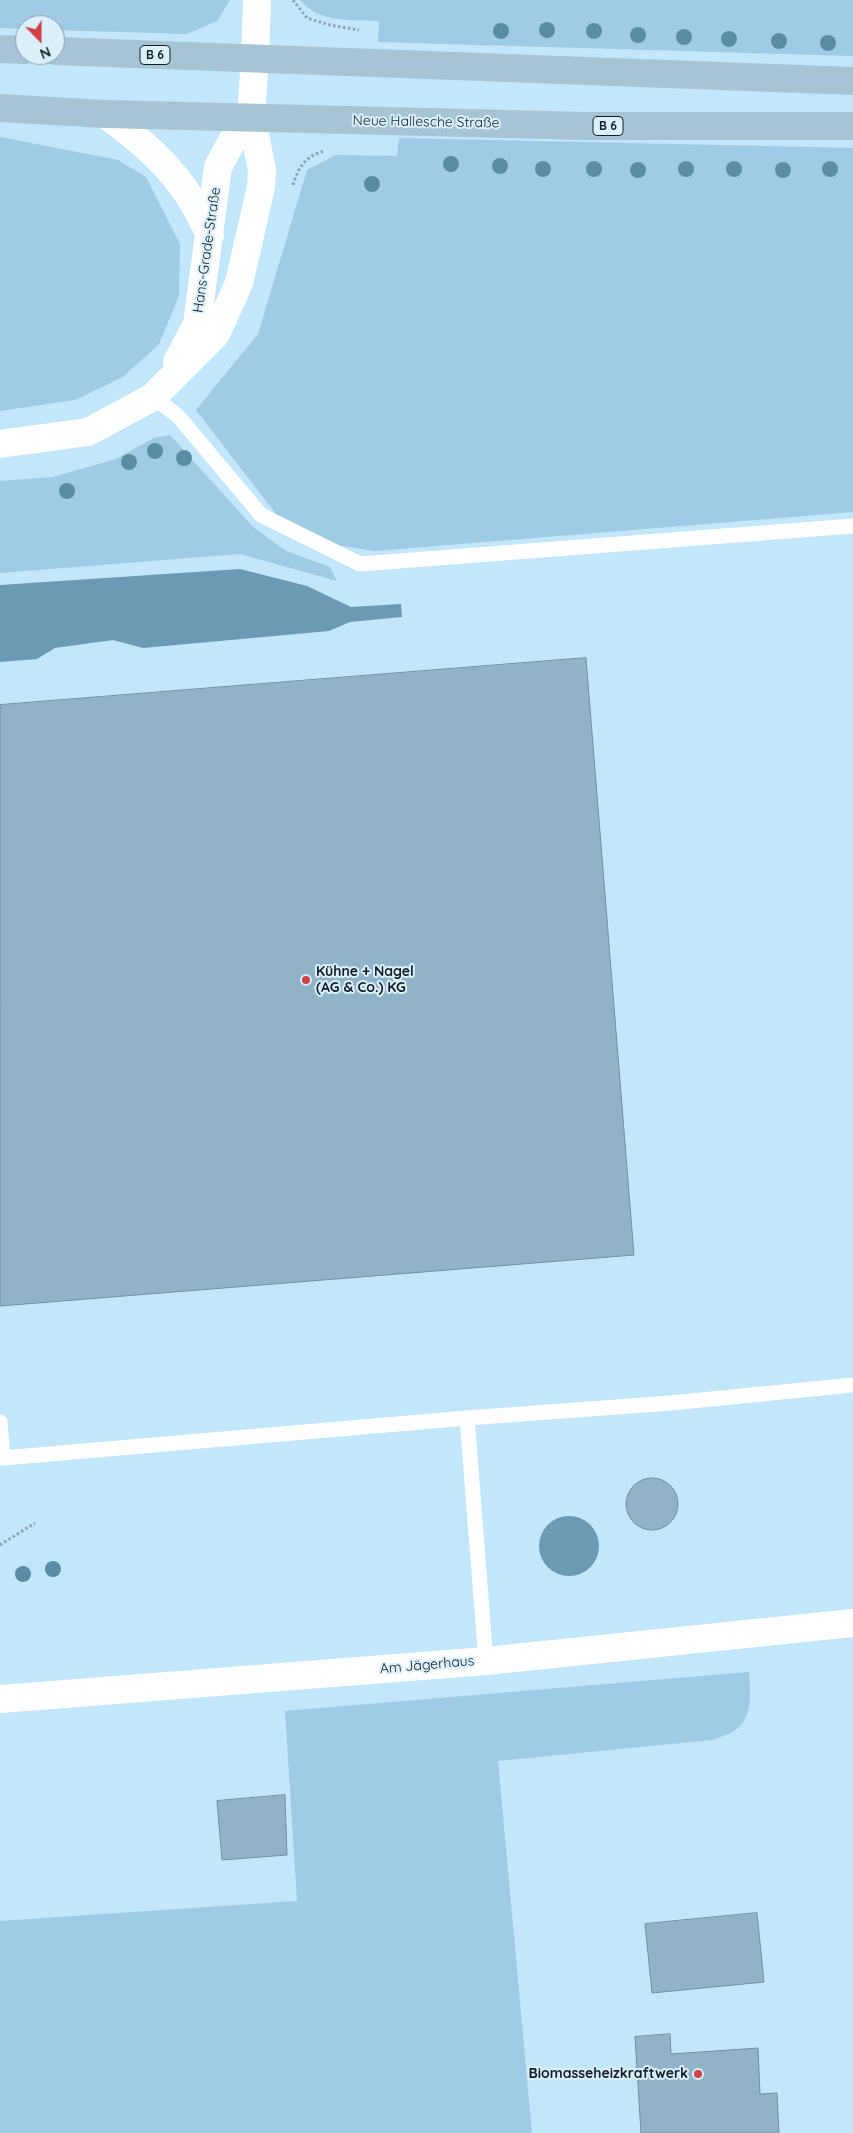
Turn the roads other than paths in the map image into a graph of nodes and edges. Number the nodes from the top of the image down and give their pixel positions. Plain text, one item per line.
1 (257, 0) edge
2 (0, 48) edge
3 (15, 49) edge
4 (65, 51) edge
5 (255, 58) junction
6 (853, 81) edge
7 (0, 108) edge
8 (105, 114) junction
9 (251, 117) junction
10 (853, 126) edge
11 (210, 235) junction
12 (159, 391) junction
13 (0, 444) edge
14 (853, 526) edge
15 (853, 1385) edge
16 (466, 1418) junction
17 (0, 1422) edge
18 (853, 1623) edge
19 (486, 1661) junction
20 (0, 1699) edge

1 - 5 street, Hans-Grade-Straße
2 - 3 main road
4 - 5 main road, B 6
5 - 6 main road, B 6
5 - 9 street, Hans-Grade-Straße
7 - 8 main road, Neue Hallesche Straße / B 6
8 - 9 main road, Neue Hallesche Straße / B 6
8 - 11 street
9 - 10 main road, Neue Hallesche Straße / B 6
9 - 11 street, Hans-Grade-Straße
9 - 12 street, Hans-Grade-Straße
11 - 12 street, Hans-Grade-Straße
12 - 13 street, Hans-Grade-Straße
12 - 14 lane
15 - 16 lane
16 - 17 lane
16 - 19 lane
18 - 19 street, Am Jägerhaus
19 - 20 street, Am Jägerhaus

